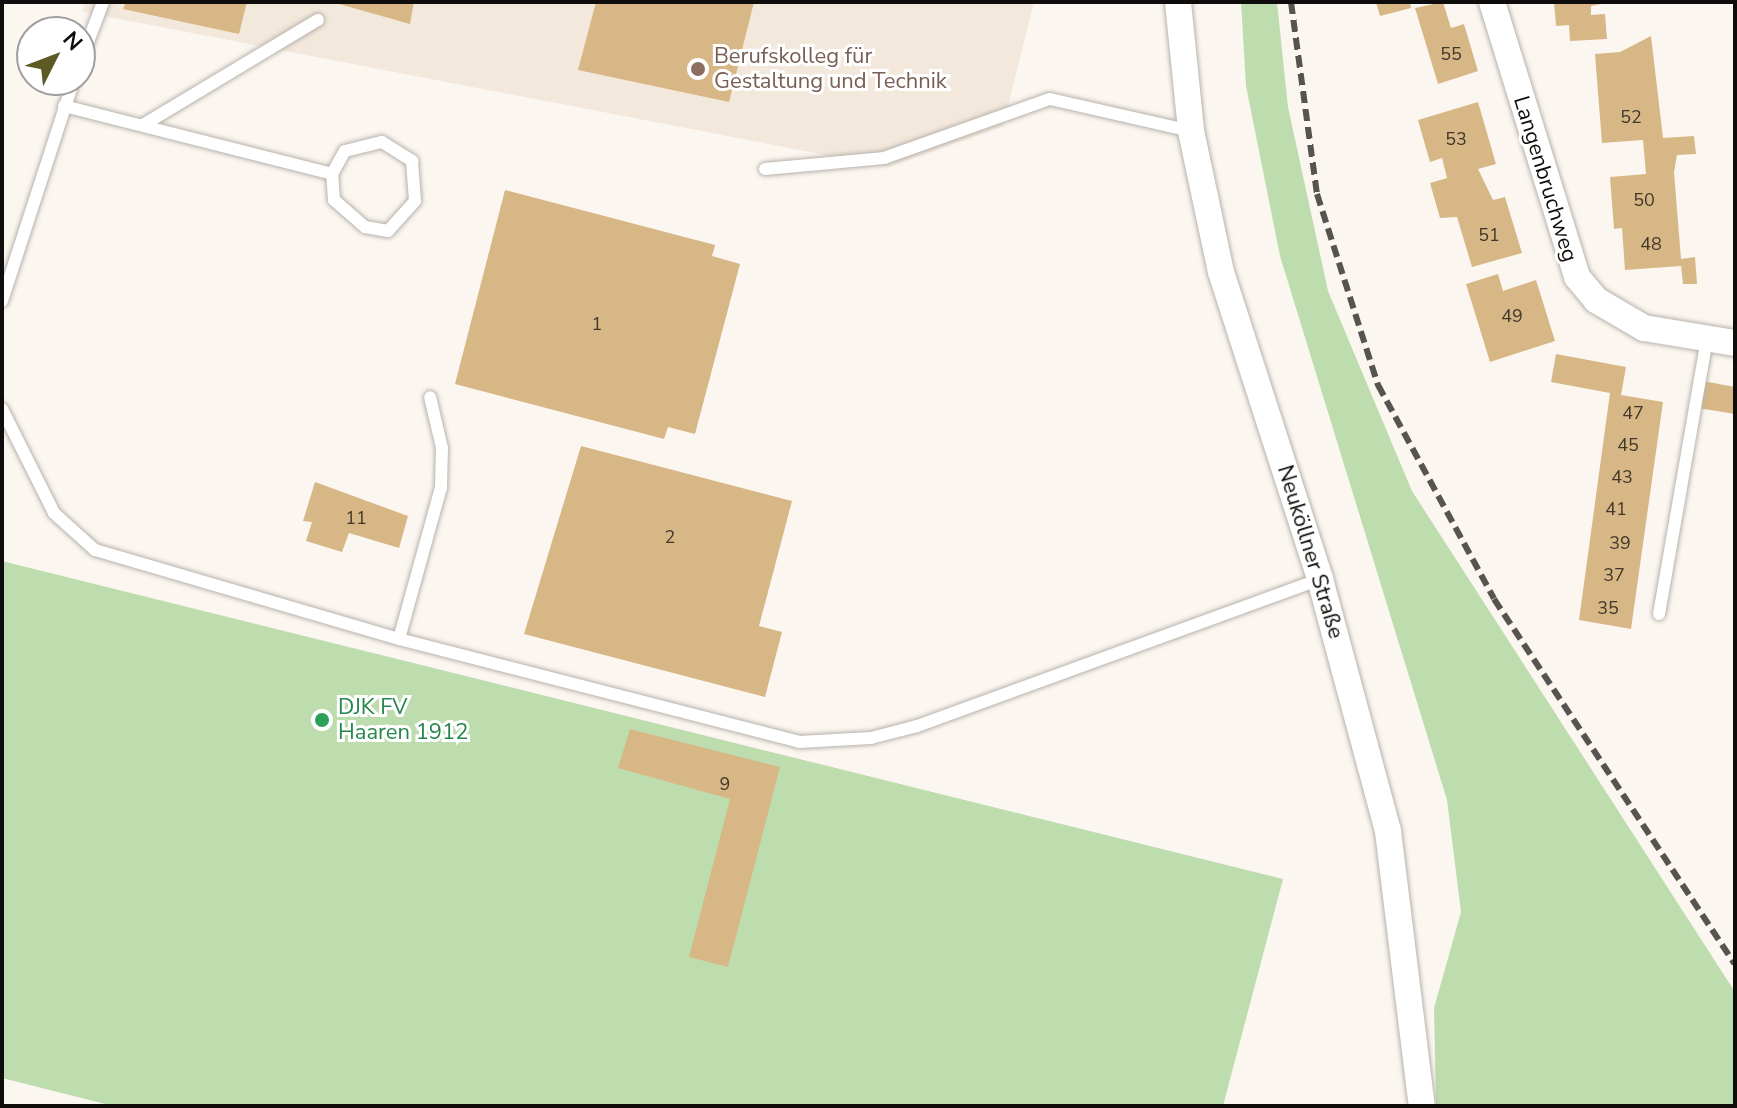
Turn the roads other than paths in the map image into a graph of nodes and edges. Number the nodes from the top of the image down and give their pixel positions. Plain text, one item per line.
1 (1178, 2) edge
2 (1492, 2) edge
3 (318, 20) dead end
4 (68, 96) edge
5 (64, 106) junction
6 (143, 125) junction
7 (1191, 131) junction
8 (765, 169) dead end
9 (332, 174) junction
10 (2, 301) edge
11 (1707, 339) junction
12 (1735, 343) edge
13 (430, 397) dead end
14 (2, 409) edge
15 (1320, 579) junction
16 (1659, 614) dead end
17 (399, 639) junction
18 (1422, 1106) edge

1 - 7 street, Neuköllner Straße
2 - 11 street, Langenbruchweg
3 - 6 lane
4 - 5 lane
5 - 6 lane
5 - 10 lane
6 - 9 lane
7 - 8 lane
7 - 15 street, Neuköllner Straße
9 - 9 lane
11 - 12 street, Langenbruchweg
11 - 16 lane
13 - 17 lane
14 - 17 lane
15 - 17 lane
15 - 18 street, Neuköllner Straße

